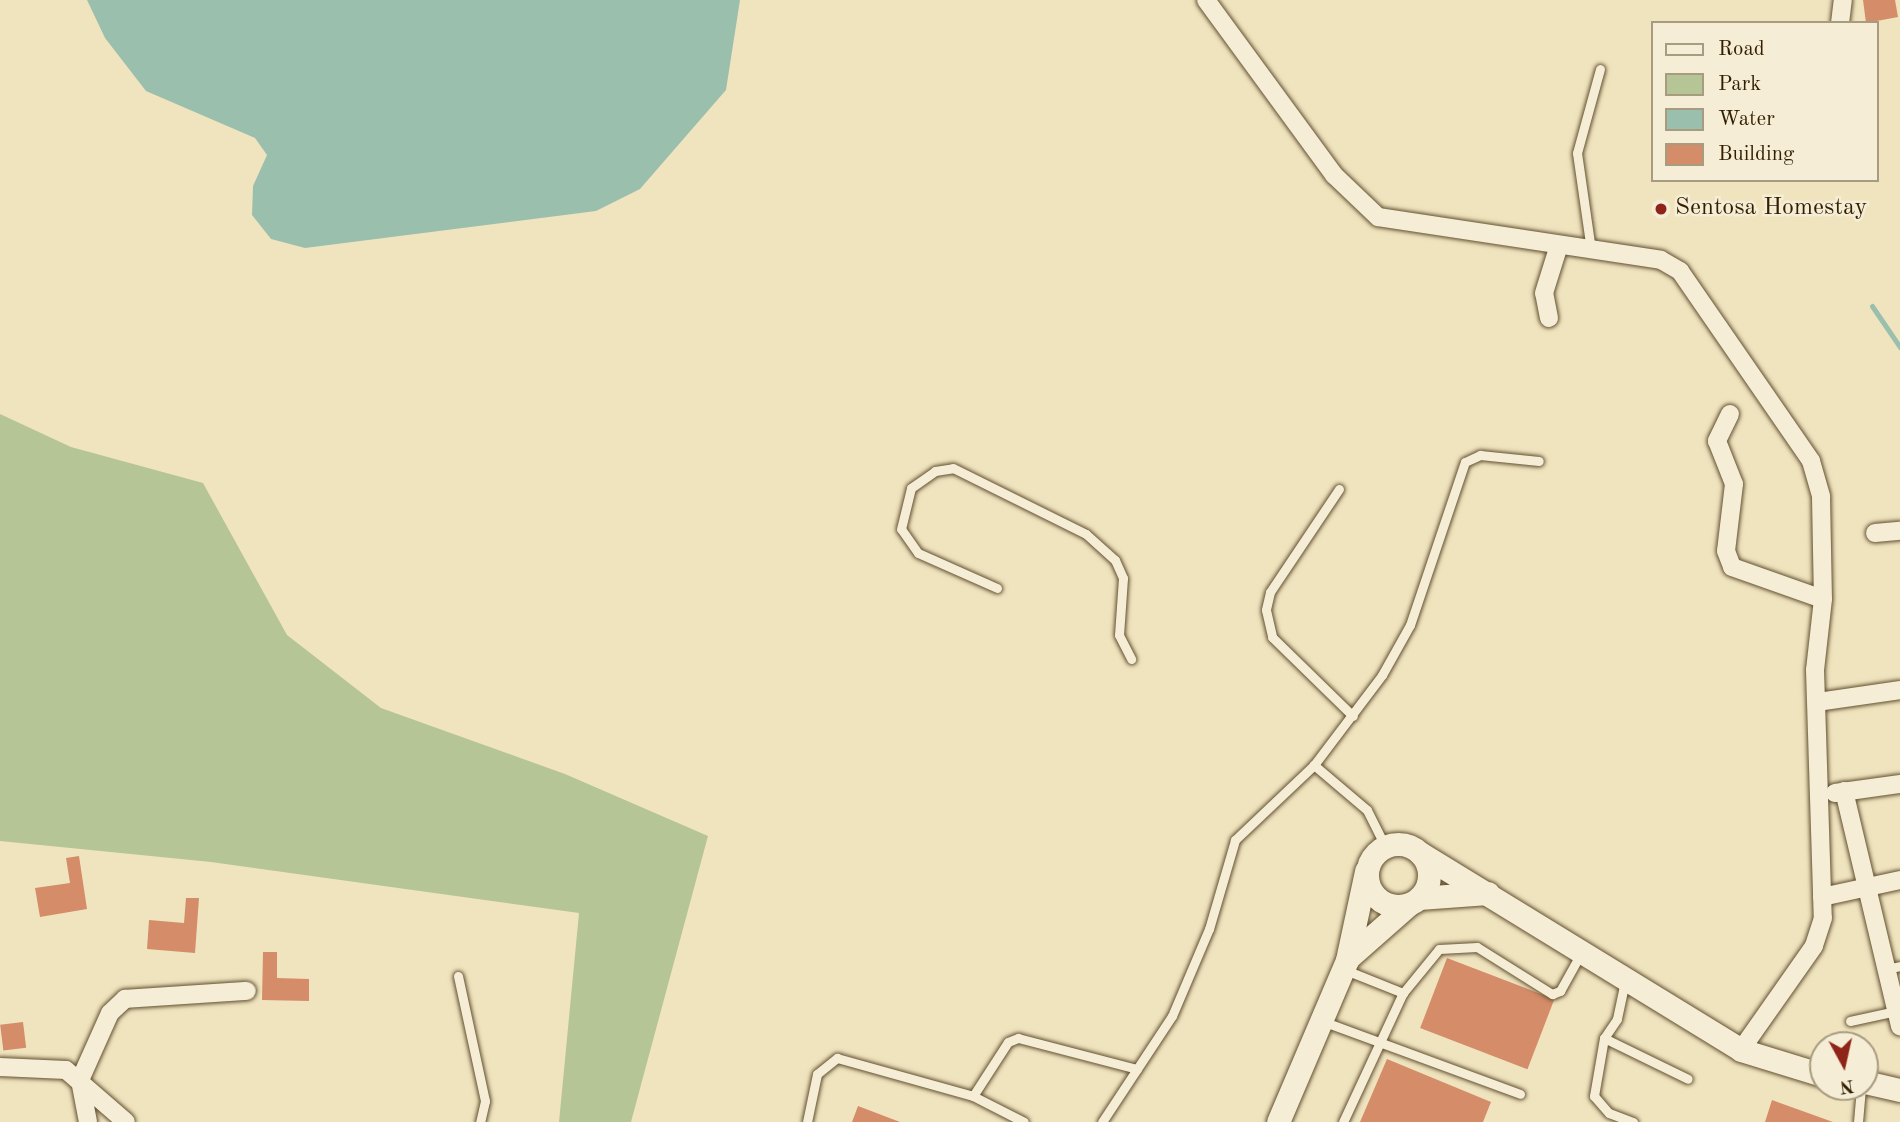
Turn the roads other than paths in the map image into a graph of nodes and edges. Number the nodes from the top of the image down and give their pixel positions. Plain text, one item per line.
1 (1206, 0) edge
2 (1843, 0) edge
3 (1840, 21) edge
4 (1600, 69) dead end
5 (1559, 245) junction
6 (1591, 250) junction
7 (1549, 318) dead end
8 (1730, 414) dead end
9 (1539, 461) dead end
10 (1339, 489) dead end
11 (1900, 531) edge
12 (1875, 533) dead end
13 (997, 588) dead end
14 (1823, 599) junction
15 (1131, 659) dead end
16 (1900, 690) edge
17 (1816, 702) junction
18 (1353, 716) junction
19 (1314, 765) junction
20 (1900, 784) edge
21 (1844, 792) junction
22 (1821, 795) junction
23 (1385, 846) junction
24 (1420, 853) junction
25 (1366, 871) junction
26 (1900, 880) edge
27 (1861, 885) junction
28 (1492, 893) junction
29 (1822, 897) junction
30 (1414, 901) junction
31 (1580, 955) junction
32 (1345, 964) junction
33 (1893, 967) edge
34 (458, 976) dead end
35 (1625, 981) junction
36 (247, 991) dead end
37 (1402, 993) junction
38 (1898, 1018) edge
39 (1321, 1020) junction
40 (1850, 1021) dead end
41 (1604, 1038) junction
42 (1381, 1040) junction
43 (1741, 1050) junction
44 (0, 1067) edge
45 (1137, 1069) junction
46 (1809, 1071) edge
47 (1900, 1077) edge
48 (1688, 1079) dead end
49 (1879, 1079) edge
50 (80, 1080) junction
51 (1879, 1085) edge
52 (1900, 1090) edge
53 (1520, 1094) dead end
54 (973, 1096) junction
55 (1860, 1101) edge
56 (88, 1122) edge
57 (126, 1122) edge
58 (480, 1122) edge
59 (807, 1122) edge
60 (1024, 1122) edge
61 (1102, 1122) edge
62 (1278, 1122) edge
63 (1343, 1122) edge
64 (1633, 1122) edge
65 (1858, 1122) edge

1 - 5 street
2 - 3 street
4 - 6 lane
5 - 6 street
5 - 7 street
6 - 14 street
8 - 14 street
9 - 18 lane
10 - 18 lane
11 - 12 street
13 - 15 lane
14 - 17 street
16 - 17 street
17 - 22 street
18 - 19 lane
19 - 23 lane
19 - 45 lane
20 - 21 street
21 - 22 street
21 - 27 street
22 - 29 street
23 - 24 street
23 - 25 street
24 - 28 street
24 - 30 street
25 - 30 street
25 - 32 street
26 - 27 street
27 - 29 street
27 - 33 street
28 - 30 street
28 - 31 street
29 - 43 street
30 - 32 street
31 - 35 street
31 - 37 lane
32 - 37 lane
32 - 39 street
33 - 38 street
34 - 58 lane
35 - 41 lane
35 - 43 street
36 - 50 street
37 - 42 lane
38 - 40 lane
39 - 42 lane
39 - 62 street
41 - 48 lane
41 - 64 lane
42 - 53 lane
42 - 63 lane
43 - 46 street
44 - 50 street
45 - 54 lane
45 - 61 lane
47 - 49 street
50 - 56 street
50 - 57 street
51 - 52 street
54 - 59 lane
54 - 60 lane
55 - 65 lane

